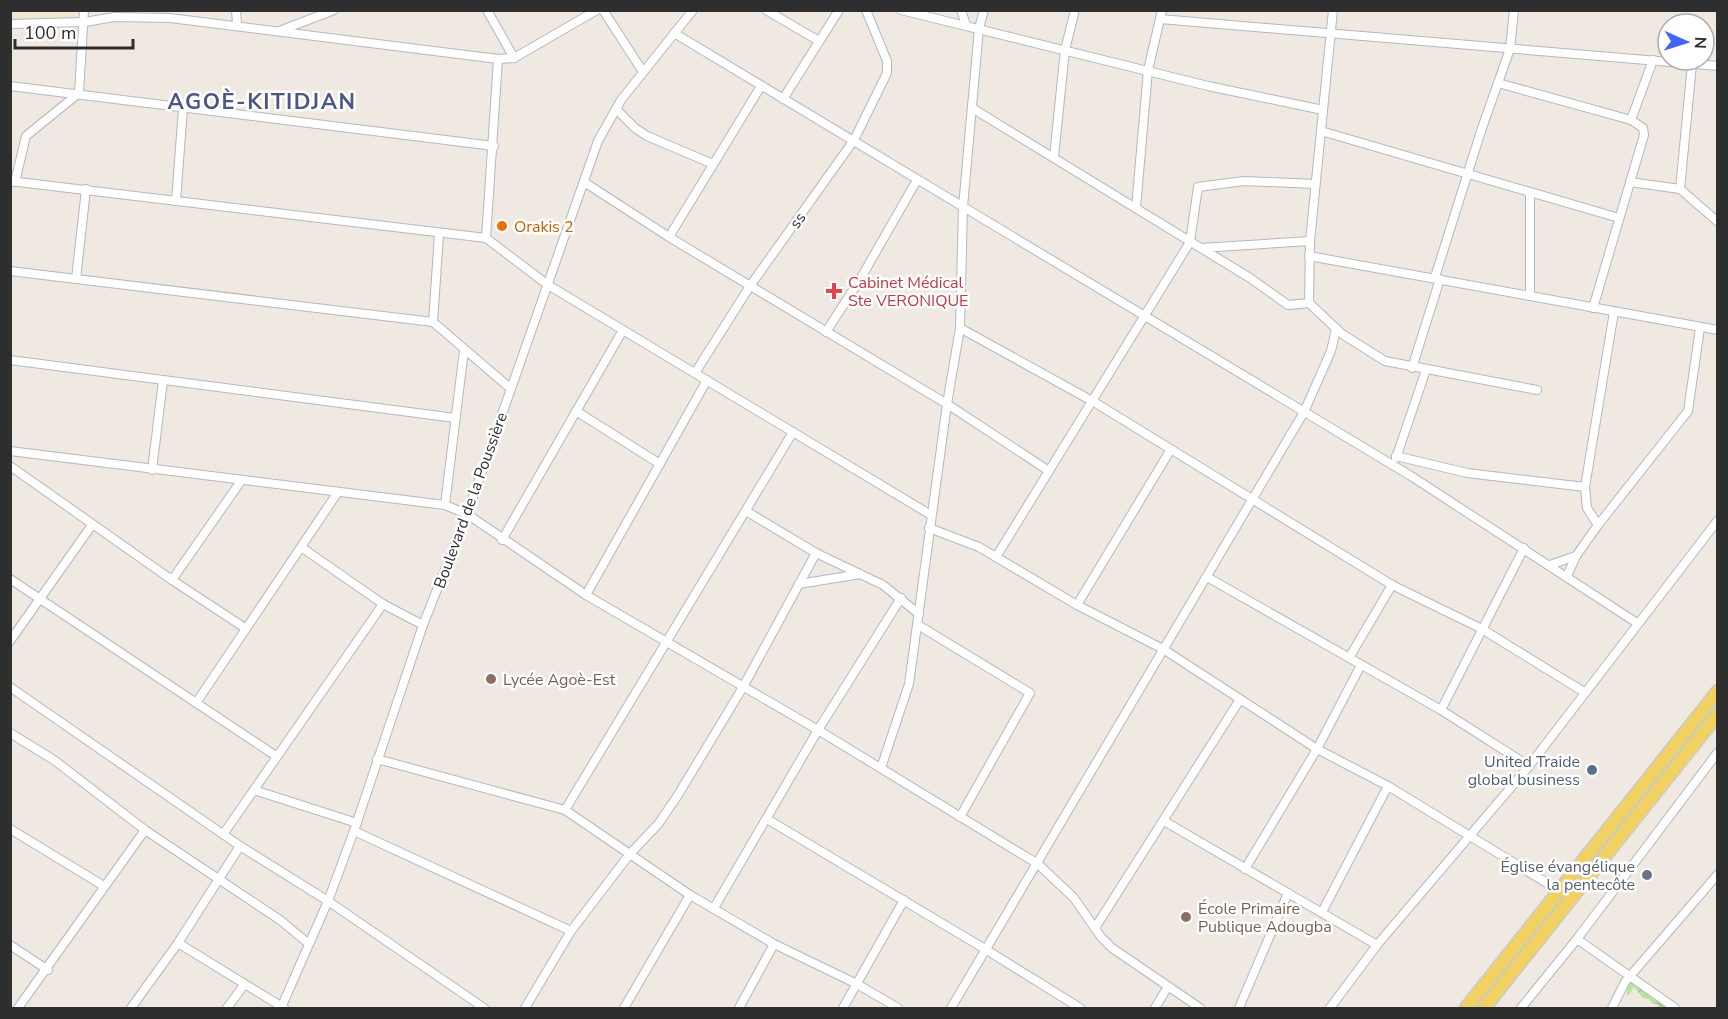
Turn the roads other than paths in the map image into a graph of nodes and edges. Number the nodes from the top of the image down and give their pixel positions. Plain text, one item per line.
1 (84, 10) edge
2 (236, 10) edge
3 (334, 10) edge
4 (487, 10) edge
5 (597, 10) edge
6 (603, 10) edge
7 (693, 10) edge
8 (766, 10) edge
9 (839, 10) edge
10 (866, 10) edge
11 (901, 10) edge
12 (962, 10) edge
13 (984, 10) edge
14 (1075, 10) edge
15 (1333, 10) edge
16 (1514, 10) edge
17 (115, 14) edge
18 (169, 14) edge
19 (1161, 15) edge
20 (84, 22) junction
21 (10, 24) edge
22 (237, 24) junction
23 (966, 25) junction
24 (979, 28) junction
25 (280, 30) junction
26 (674, 33) junction
27 (1330, 33) junction
28 (819, 41) junction
29 (1510, 49) junction
30 (1065, 50) junction
31 (514, 58) junction
32 (498, 59) junction
33 (1653, 60) junction
34 (1656, 60) edge
35 (1148, 70) junction
36 (643, 72) junction
37 (1691, 72) edge
38 (1498, 83) junction
39 (10, 86) edge
40 (761, 86) junction
41 (79, 93) junction
42 (783, 99) junction
43 (183, 108) junction
44 (972, 108) junction
45 (616, 109) junction
46 (1323, 110) junction
47 (1631, 120) junction
48 (1321, 131) junction
49 (854, 140) junction
50 (494, 146) junction
51 (1054, 157) junction
52 (713, 164) junction
53 (1468, 174) junction
54 (917, 180) junction
55 (13, 182) edge
56 (584, 182) junction
57 (1630, 182) junction
58 (1315, 184) junction
59 (86, 189) junction
60 (1680, 189) junction
61 (1530, 193) junction
62 (176, 201) junction
63 (963, 207) junction
64 (1136, 208) junction
65 (1619, 218) junction
66 (1718, 222) edge
67 (440, 234) junction
68 (669, 237) junction
69 (486, 238) junction
70 (1310, 241) junction
71 (1190, 242) junction
72 (1201, 248) junction
73 (1309, 256) junction
74 (10, 271) edge
75 (1438, 278) junction
76 (76, 279) junction
77 (548, 285) junction
78 (750, 286) junction
79 (1530, 297) junction
80 (1309, 303) junction
81 (1593, 308) junction
82 (1614, 312) junction
83 (1145, 316) junction
84 (433, 322) junction
85 (960, 328) junction
86 (1700, 328) junction
87 (1336, 329) junction
88 (623, 330) junction
89 (1718, 330) edge
90 (826, 332) junction
91 (464, 350) junction
92 (10, 360) edge
93 (1412, 368) junction
94 (1426, 370) junction
95 (695, 373) junction
96 (707, 380) junction
97 (163, 381) junction
98 (511, 389) junction
99 (1537, 390) dead end
100 (1094, 402) junction
101 (947, 404) junction
102 (576, 411) junction
103 (1304, 412) junction
104 (455, 418) junction
105 (794, 432) junction
106 (1171, 449) junction
107 (10, 451) edge
108 (1396, 456) junction
109 (660, 464) junction
110 (1393, 465) junction
111 (10, 466) edge
112 (152, 470) junction
113 (1049, 471) junction
114 (242, 481) junction
115 (1585, 487) junction
116 (338, 492) junction
117 (1253, 499) junction
118 (445, 505) junction
119 (746, 511) junction
120 (467, 514) junction
121 (931, 515) junction
122 (1718, 520) edge
123 (92, 525) junction
124 (1598, 525) junction
125 (929, 528) junction
126 (502, 540) junction
127 (301, 547) junction
128 (1524, 548) junction
129 (816, 553) junction
130 (996, 556) junction
131 (1576, 556) junction
132 (1550, 565) junction
133 (861, 574) junction
134 (1568, 576) junction
135 (1207, 577) junction
136 (10, 579) edge
137 (172, 580) junction
138 (800, 584) junction
139 (1392, 585) junction
140 (586, 595) junction
141 (41, 598) junction
142 (902, 598) junction
143 (383, 604) junction
144 (1077, 605) junction
145 (919, 614) junction
146 (1637, 623) junction
147 (423, 625) junction
148 (918, 626) junction
149 (245, 628) junction
150 (1482, 629) junction
151 (10, 641) edge
152 (666, 644) junction
153 (1163, 649) junction
154 (1349, 658) junction
155 (1361, 665) junction
156 (10, 687) edge
157 (743, 687) junction
158 (1584, 692) junction
159 (1718, 692) edge
160 (1239, 701) junction
161 (196, 703) junction
162 (1441, 711) junction
163 (1718, 714) edge
164 (818, 730) junction
165 (10, 733) edge
166 (1317, 749) junction
167 (1718, 752) edge
168 (276, 756) junction
169 (377, 759) junction
170 (1529, 766) junction
171 (881, 768) junction
172 (1388, 786) junction
173 (254, 790) junction
174 (565, 810) junction
175 (960, 818) junction
176 (767, 819) junction
177 (1164, 821) junction
178 (355, 827) junction
179 (10, 829) edge
180 (145, 830) junction
181 (224, 833) junction
182 (1472, 836) junction
183 (240, 846) junction
184 (629, 855) junction
185 (1038, 864) junction
186 (1245, 869) junction
187 (1718, 874) edge
188 (219, 880) junction
189 (104, 886) junction
190 (1560, 891) junction
191 (1288, 893) junction
192 (690, 895) junction
193 (904, 900) junction
194 (328, 901) junction
195 (714, 908) junction
196 (1322, 912) junction
197 (1095, 928) junction
198 (571, 931) junction
199 (1577, 939) junction
200 (178, 944) junction
201 (309, 944) junction
202 (774, 944) junction
203 (10, 945) edge
204 (1377, 945) junction
205 (985, 949) junction
206 (48, 970) junction
207 (1629, 977) junction
208 (856, 984) junction
209 (244, 985) junction
210 (1167, 988) junction
211 (19, 1007) edge
212 (29, 1008) edge
213 (132, 1008) edge
214 (227, 1008) edge
215 (282, 1008) edge
216 (484, 1008) edge
217 (525, 1008) edge
218 (624, 1008) edge
219 (739, 1008) edge
220 (843, 1008) edge
221 (898, 1008) edge
222 (951, 1008) edge
223 (1080, 1008) edge
224 (1155, 1008) edge
225 (1200, 1008) edge
226 (1239, 1008) edge
227 (1330, 1008) edge
228 (1466, 1008) edge
229 (1484, 1008) edge
230 (1521, 1008) edge
231 (1612, 1008) edge
232 (1674, 1008) edge

1 - 20 street
2 - 22 street
3 - 25 street
4 - 31 street
5 - 31 street
6 - 36 street
7 - 26 street, Boulevard de la Poussière
8 - 28 street
9 - 28 street
10 - 49 street, ss
11 - 23 street
12 - 23 street
13 - 24 street
14 - 30 street
15 - 27 street
16 - 29 street
17 - 18 street
17 - 20 street
18 - 22 street
19 - 27 street
19 - 35 street
20 - 21 street
20 - 41 street
22 - 25 street
23 - 24 street
24 - 30 street
24 - 44 street
25 - 32 street
26 - 36 street, Boulevard de la Poussière
26 - 40 street
27 - 29 street
27 - 46 street
28 - 42 street
29 - 33 street
29 - 38 street
30 - 35 street
30 - 51 street
31 - 32 street
32 - 50 street
33 - 34 street
33 - 47 street
35 - 46 street
35 - 64 street
36 - 45 street, Boulevard de la Poussière
37 - 60 street
38 - 47 street
38 - 53 street
39 - 41 street
40 - 42 street
40 - 52 street
41 - 43 street
41 - 55 street
42 - 49 street
43 - 50 street
43 - 62 street
44 - 51 street
44 - 63 street
45 - 52 street
45 - 56 street, Boulevard de la Poussière
46 - 48 street
47 - 57 street
48 - 53 street
48 - 58 street
49 - 54 street
49 - 78 street, ss
50 - 69 street
51 - 64 street
52 - 68 street
53 - 61 street
53 - 75 street
54 - 63 street
54 - 90 street
55 - 59 street
56 - 68 street
56 - 77 street, Boulevard de la Poussière
57 - 60 street
57 - 65 street
58 - 70 street
58 - 71 street
59 - 62 street
59 - 76 street
60 - 66 street
61 - 65 street
61 - 79 street
62 - 67 street
63 - 83 street
63 - 85 street
64 - 71 street
65 - 81 street
67 - 69 street
67 - 84 street
68 - 78 street
69 - 77 street
70 - 72 street
70 - 73 street
71 - 72 street
71 - 83 street
72 - 80 street
73 - 75 street
73 - 80 street
74 - 76 street
75 - 79 street
75 - 93 street
76 - 84 street
77 - 88 street
77 - 98 street, Boulevard de la Poussière
78 - 90 street
78 - 95 street, ss
79 - 81 street
80 - 87 street
81 - 82 street
82 - 86 street
82 - 115 street
83 - 100 street
83 - 103 street
84 - 91 street
85 - 100 street
85 - 101 street
86 - 89 street
86 - 124 street
87 - 93 street
87 - 103 street
88 - 95 street
88 - 102 street
90 - 101 street
91 - 98 street
91 - 104 street
92 - 97 street
93 - 94 street
94 - 99 street
94 - 108 street
95 - 96 street
96 - 105 street
96 - 109 street
97 - 104 street
97 - 112 street
98 - 120 street, Boulevard de la Poussière
100 - 106 street
100 - 113 street
101 - 113 street
101 - 121 street
102 - 109 street
102 - 126 street
103 - 110 street
103 - 117 street
104 - 118 street
105 - 119 street
105 - 121 street
106 - 117 street
106 - 144 street
107 - 112 street
108 - 110 street
108 - 115 street
109 - 140 street
110 - 128 street
111 - 123 street
112 - 114 street
113 - 130 street
114 - 116 street
114 - 137 street
115 - 124 street
116 - 118 street
116 - 127 street
117 - 135 street
117 - 139 street
118 - 120 street
119 - 129 street
119 - 152 street
120 - 126 street
120 - 147 street, Boulevard de la Poussière
121 - 125 street
122 - 146 street
123 - 137 street
123 - 141 street
124 - 131 street
125 - 130 street
125 - 145 street
126 - 140 street
127 - 143 street
127 - 149 street
128 - 132 street
128 - 150 street
129 - 133 street
129 - 138 street
130 - 144 street
131 - 132 street
131 - 134 street
132 - 134 street
133 - 138 street
133 - 142 street
134 - 146 street
135 - 153 street
135 - 154 street
136 - 141 street
137 - 149 street
138 - 157 street
139 - 150 street
139 - 154 street
140 - 152 street
141 - 151 street
141 - 161 street
142 - 145 street
142 - 164 street
143 - 147 street
143 - 168 street
144 - 153 street
145 - 148 street
146 - 158 street
147 - 169 street, Boulevard de la Poussière
148 - 171 street
148 - 175 street
149 - 161 street
150 - 158 street
150 - 162 street
152 - 157 street
152 - 174 street
153 - 160 street
153 - 185 street
154 - 155 street
155 - 162 street
155 - 166 street
156 - 181 street
157 - 164 street
157 - 184 street
158 - 170 street
159 - 190 main road
160 - 166 street
160 - 177 street
161 - 168 street
162 - 170 street
163 - 229 main road
164 - 171 street
164 - 176 street
165 - 180 street
166 - 172 street
166 - 186 street
167 - 199 street
168 - 173 street
169 - 174 street
169 - 178 street, Boulevard de la Poussière
170 - 182 street
171 - 175 street
172 - 182 street
172 - 196 street
173 - 178 street
173 - 181 street
174 - 184 street
175 - 185 street
176 - 193 street
176 - 195 street
177 - 186 street
177 - 197 street
178 - 194 street, Boulevard de la Poussière
178 - 198 street
179 - 189 street
180 - 188 street
180 - 189 street
181 - 183 street
182 - 190 street
182 - 204 street
183 - 188 street
183 - 194 street
184 - 192 street
184 - 198 street
185 - 197 street
185 - 205 street
186 - 191 street
187 - 207 street
188 - 200 street
188 - 201 street
189 - 206 street
190 - 228 main road
191 - 196 street
191 - 226 street
192 - 195 street
192 - 218 street
193 - 205 street
193 - 208 street
194 - 201 street, Boulevard de la Poussière
194 - 216 street
195 - 202 street
196 - 204 street
197 - 210 street
198 - 217 street
199 - 207 street
199 - 230 street
200 - 209 street
200 - 213 street
201 - 215 street, Boulevard de la Poussière
202 - 208 street
202 - 219 street
203 - 206 street
204 - 227 street
205 - 222 street
205 - 223 street
206 - 211 street
207 - 231 street
207 - 232 street
208 - 220 street
208 - 221 street
209 - 214 street
209 - 215 street
210 - 224 street
210 - 225 street
211 - 212 street

